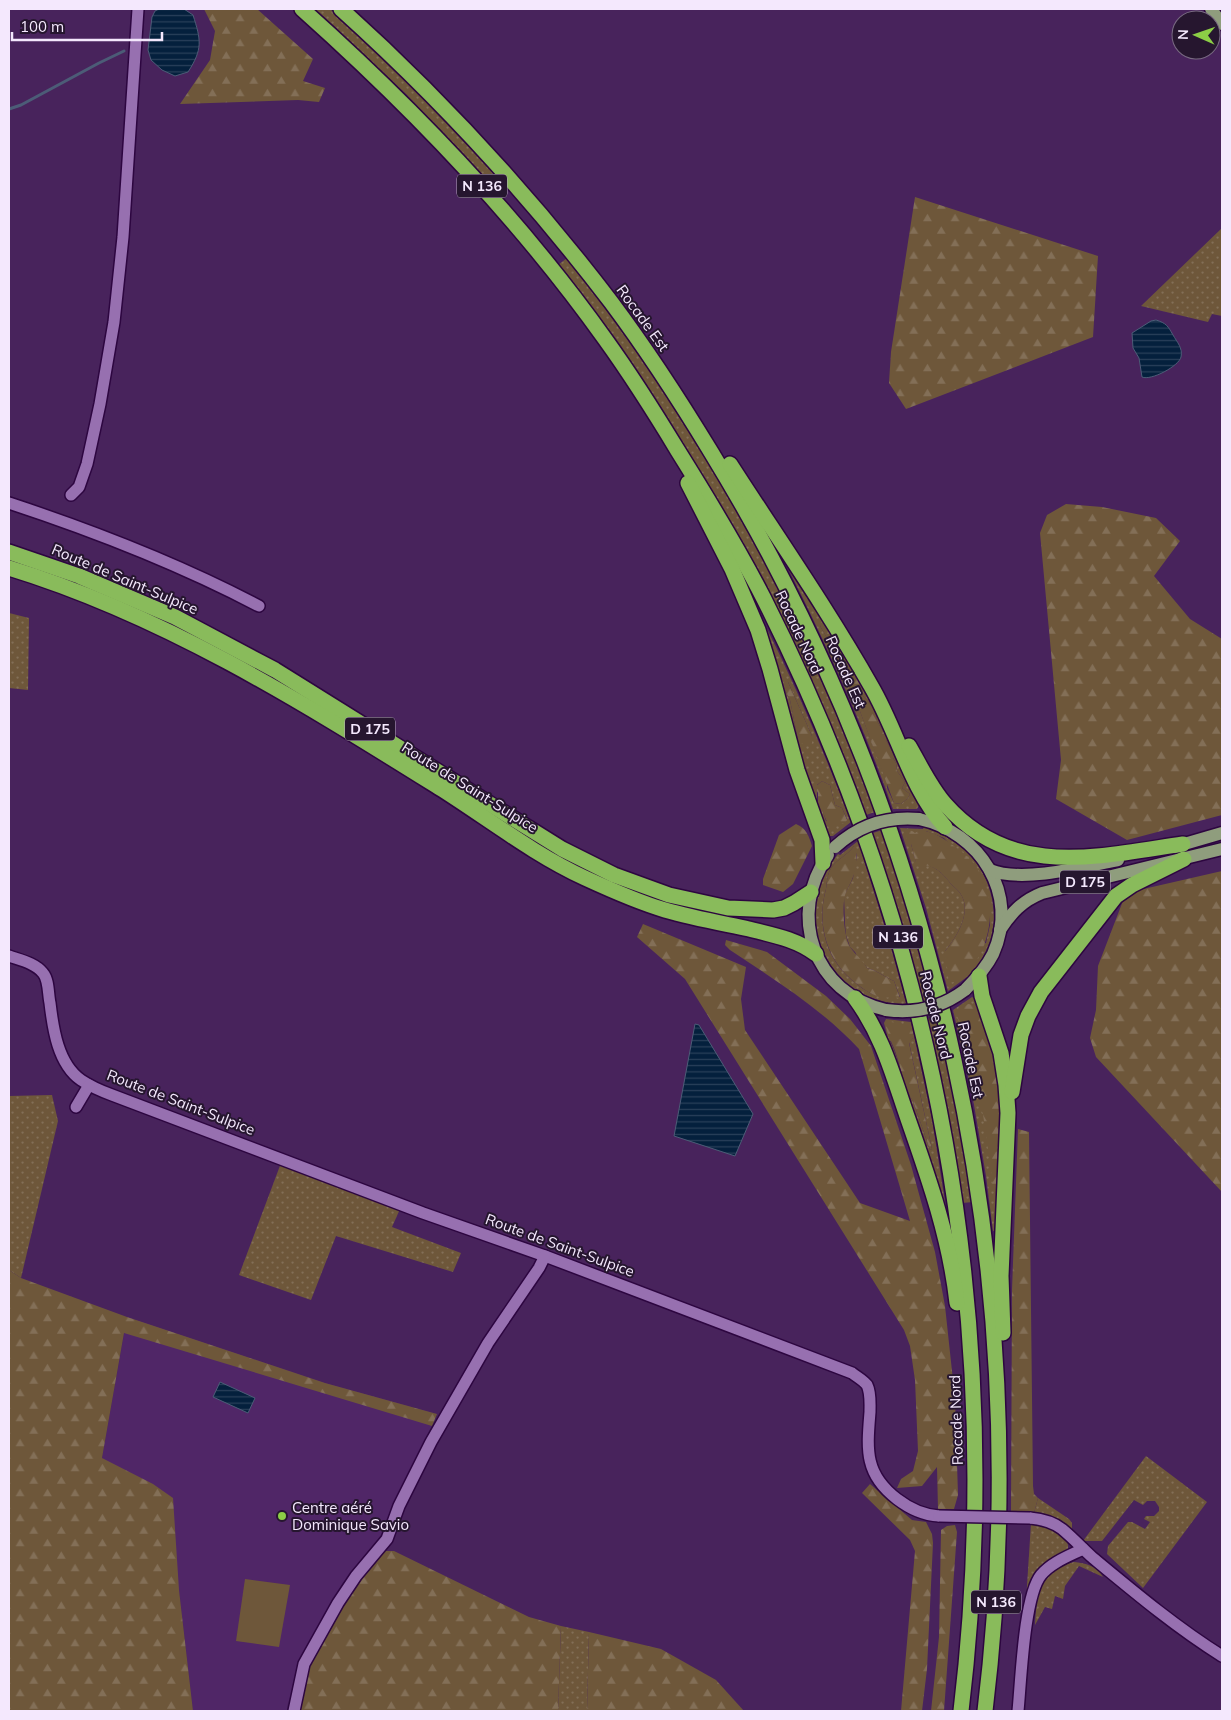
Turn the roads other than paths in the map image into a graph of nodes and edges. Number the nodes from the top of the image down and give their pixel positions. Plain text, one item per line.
1 (138, 9) edge
2 (302, 9) edge
3 (341, 9) edge
4 (1211, 9) edge
5 (1222, 24) edge
6 (660, 372) junction
7 (638, 386) junction
8 (71, 495) dead end
9 (9, 503) edge
10 (9, 552) edge
11 (9, 568) edge
12 (259, 606) dead end
13 (871, 686) junction
14 (945, 827) junction
15 (1222, 834) edge
16 (1222, 849) edge
17 (1184, 852) junction
18 (823, 863) junction
19 (990, 870) junction
20 (811, 892) junction
21 (1000, 930) junction
22 (816, 954) junction
23 (9, 956) edge
24 (979, 976) junction
25 (855, 998) junction
26 (89, 1085) junction
27 (76, 1107) dead end
28 (1008, 1113) junction
29 (545, 1256) junction
30 (999, 1492) junction
31 (974, 1542) junction
32 (1083, 1549) junction
33 (1222, 1656) edge
34 (294, 1711) edge
35 (961, 1711) edge
36 (985, 1711) edge
37 (1018, 1711) edge

1 - 8 street
2 - 7 highway, N 136
3 - 6 highway, Rocade Est / N 136
4 - 5 main road
6 - 13 highway
6 - 30 highway, Rocade Est / N 136
7 - 18 highway
7 - 31 highway, Rocade Nord / N 136
9 - 12 street
10 - 20 highway, Route de Saint-Sulpice / D 175
11 - 22 highway, Route de Saint-Sulpice / D 175
13 - 14 highway
13 - 17 highway
14 - 18 main road, bridge
14 - 19 main road
15 - 17 main road, D 175
16 - 17 main road, D 175
17 - 19 main road, D 175
17 - 21 main road, D 175
17 - 28 highway
18 - 20 main road
19 - 21 main road
20 - 22 main road
21 - 24 main road
22 - 25 main road
23 - 26 street, Route de Saint-Sulpice
24 - 25 main road, bridge
24 - 28 highway
25 - 31 highway
26 - 27 street
26 - 29 street, Route de Saint-Sulpice
28 - 30 highway
29 - 32 street, Route de Saint-Sulpice, bridge
29 - 34 street
30 - 36 highway, N 136
31 - 35 highway, Rocade Nord / N 136
32 - 33 street, Route de Saint-Sulpice
32 - 37 street

